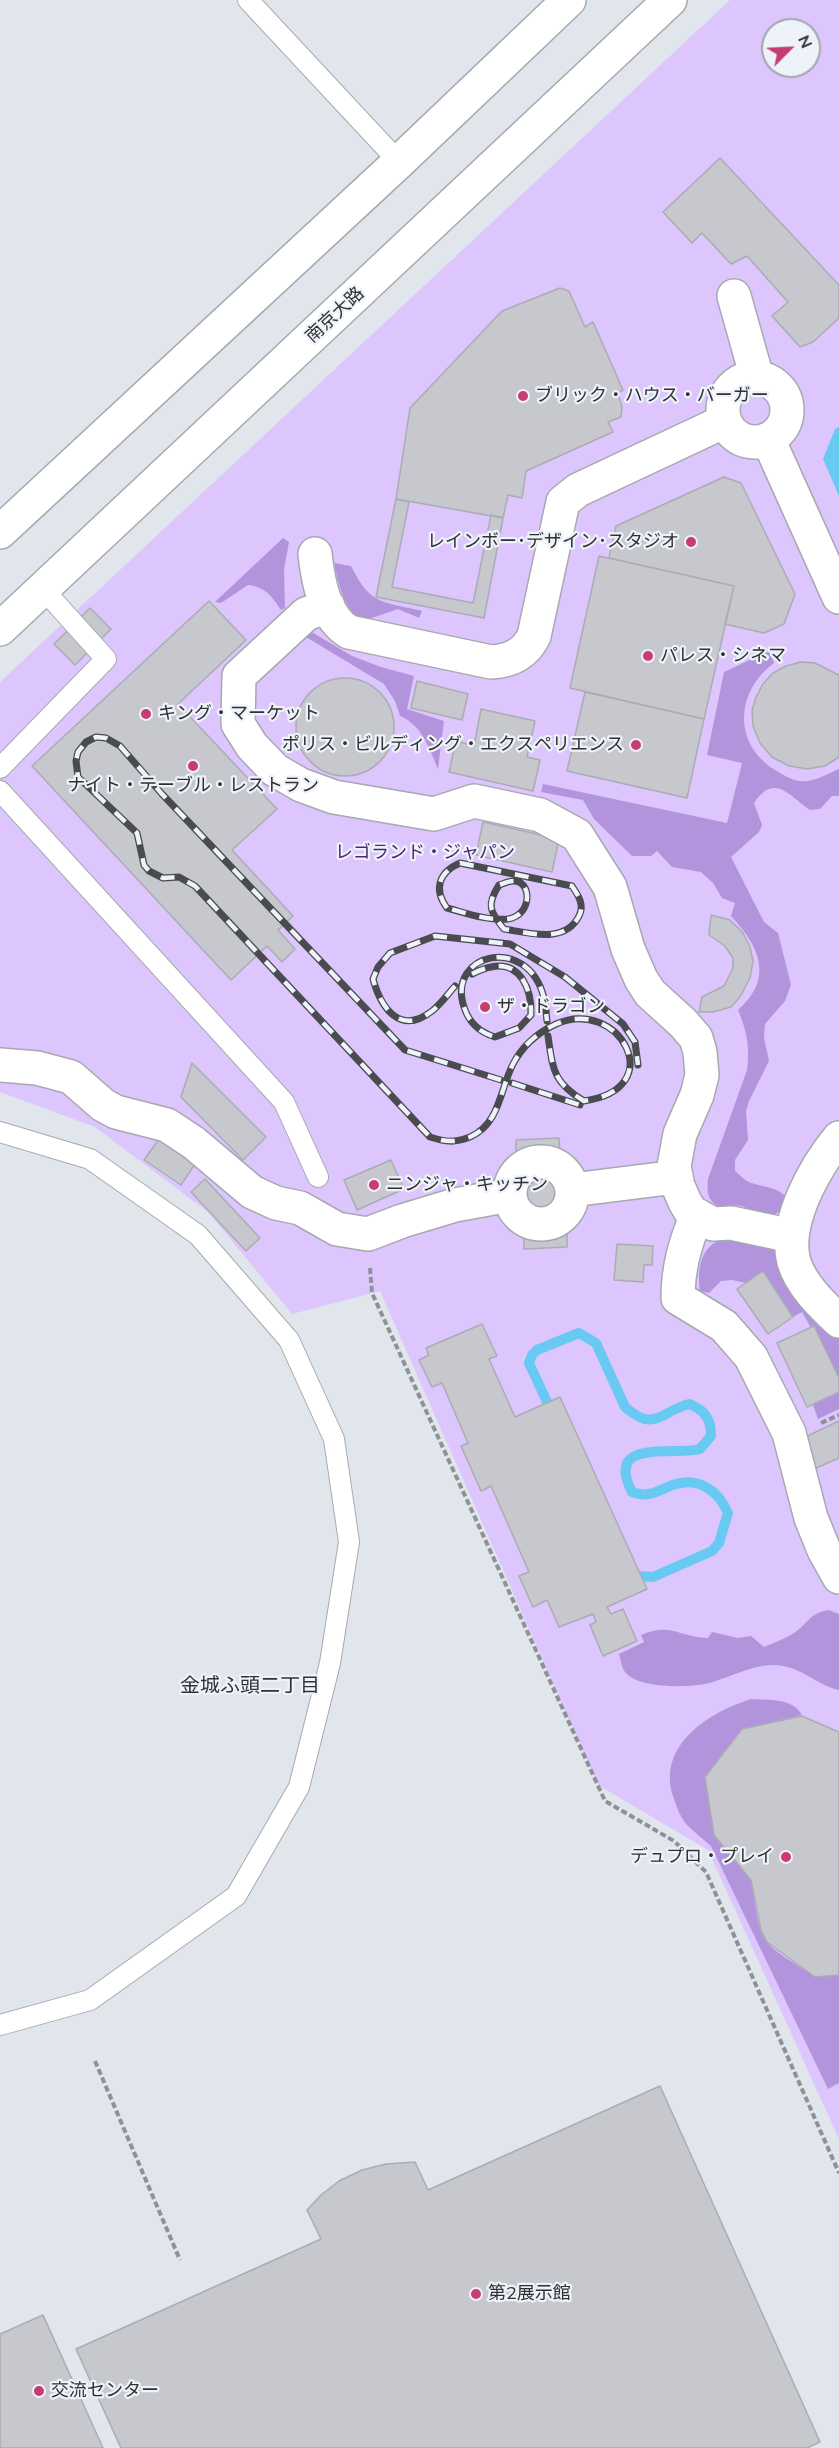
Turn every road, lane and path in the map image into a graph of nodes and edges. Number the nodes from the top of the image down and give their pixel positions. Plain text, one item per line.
1 (248, 0) edge
2 (569, 0) edge
3 (670, 0) edge
4 (399, 162) junction
5 (734, 296) dead end
6 (757, 378) junction
7 (725, 421) junction
8 (768, 439) junction
9 (0, 532) edge
10 (315, 554) dead end
11 (43, 589) junction
12 (839, 597) edge
13 (328, 606) junction
14 (0, 629) edge
15 (0, 768) edge
16 (0, 791) edge
17 (0, 1065) edge
18 (0, 1132) edge
19 (839, 1138) edge
20 (676, 1177) junction
21 (318, 1178) dead end
22 (697, 1215) junction
23 (368, 1234) junction
24 (792, 1236) junction
25 (839, 1321) edge
26 (839, 1577) edge
27 (0, 2025) edge
28 (95, 2061) dead end
29 (839, 2173) edge
30 (180, 2260) dead end

1 - 4 lane
2 - 4 street
3 - 11 street, 南京大路
4 - 9 street
5 - 6 street
6 - 7 street
6 - 8 street
7 - 8 street
7 - 13 street
8 - 12 street
10 - 13 street
11 - 14 street, 南京大路
11 - 15 lane
13 - 20 street
16 - 21 lane
17 - 23 street
18 - 27 lane
19 - 24 street
20 - 22 street
20 - 23 street
22 - 24 street
22 - 26 street
23 - 29 path
24 - 25 street
28 - 30 path

